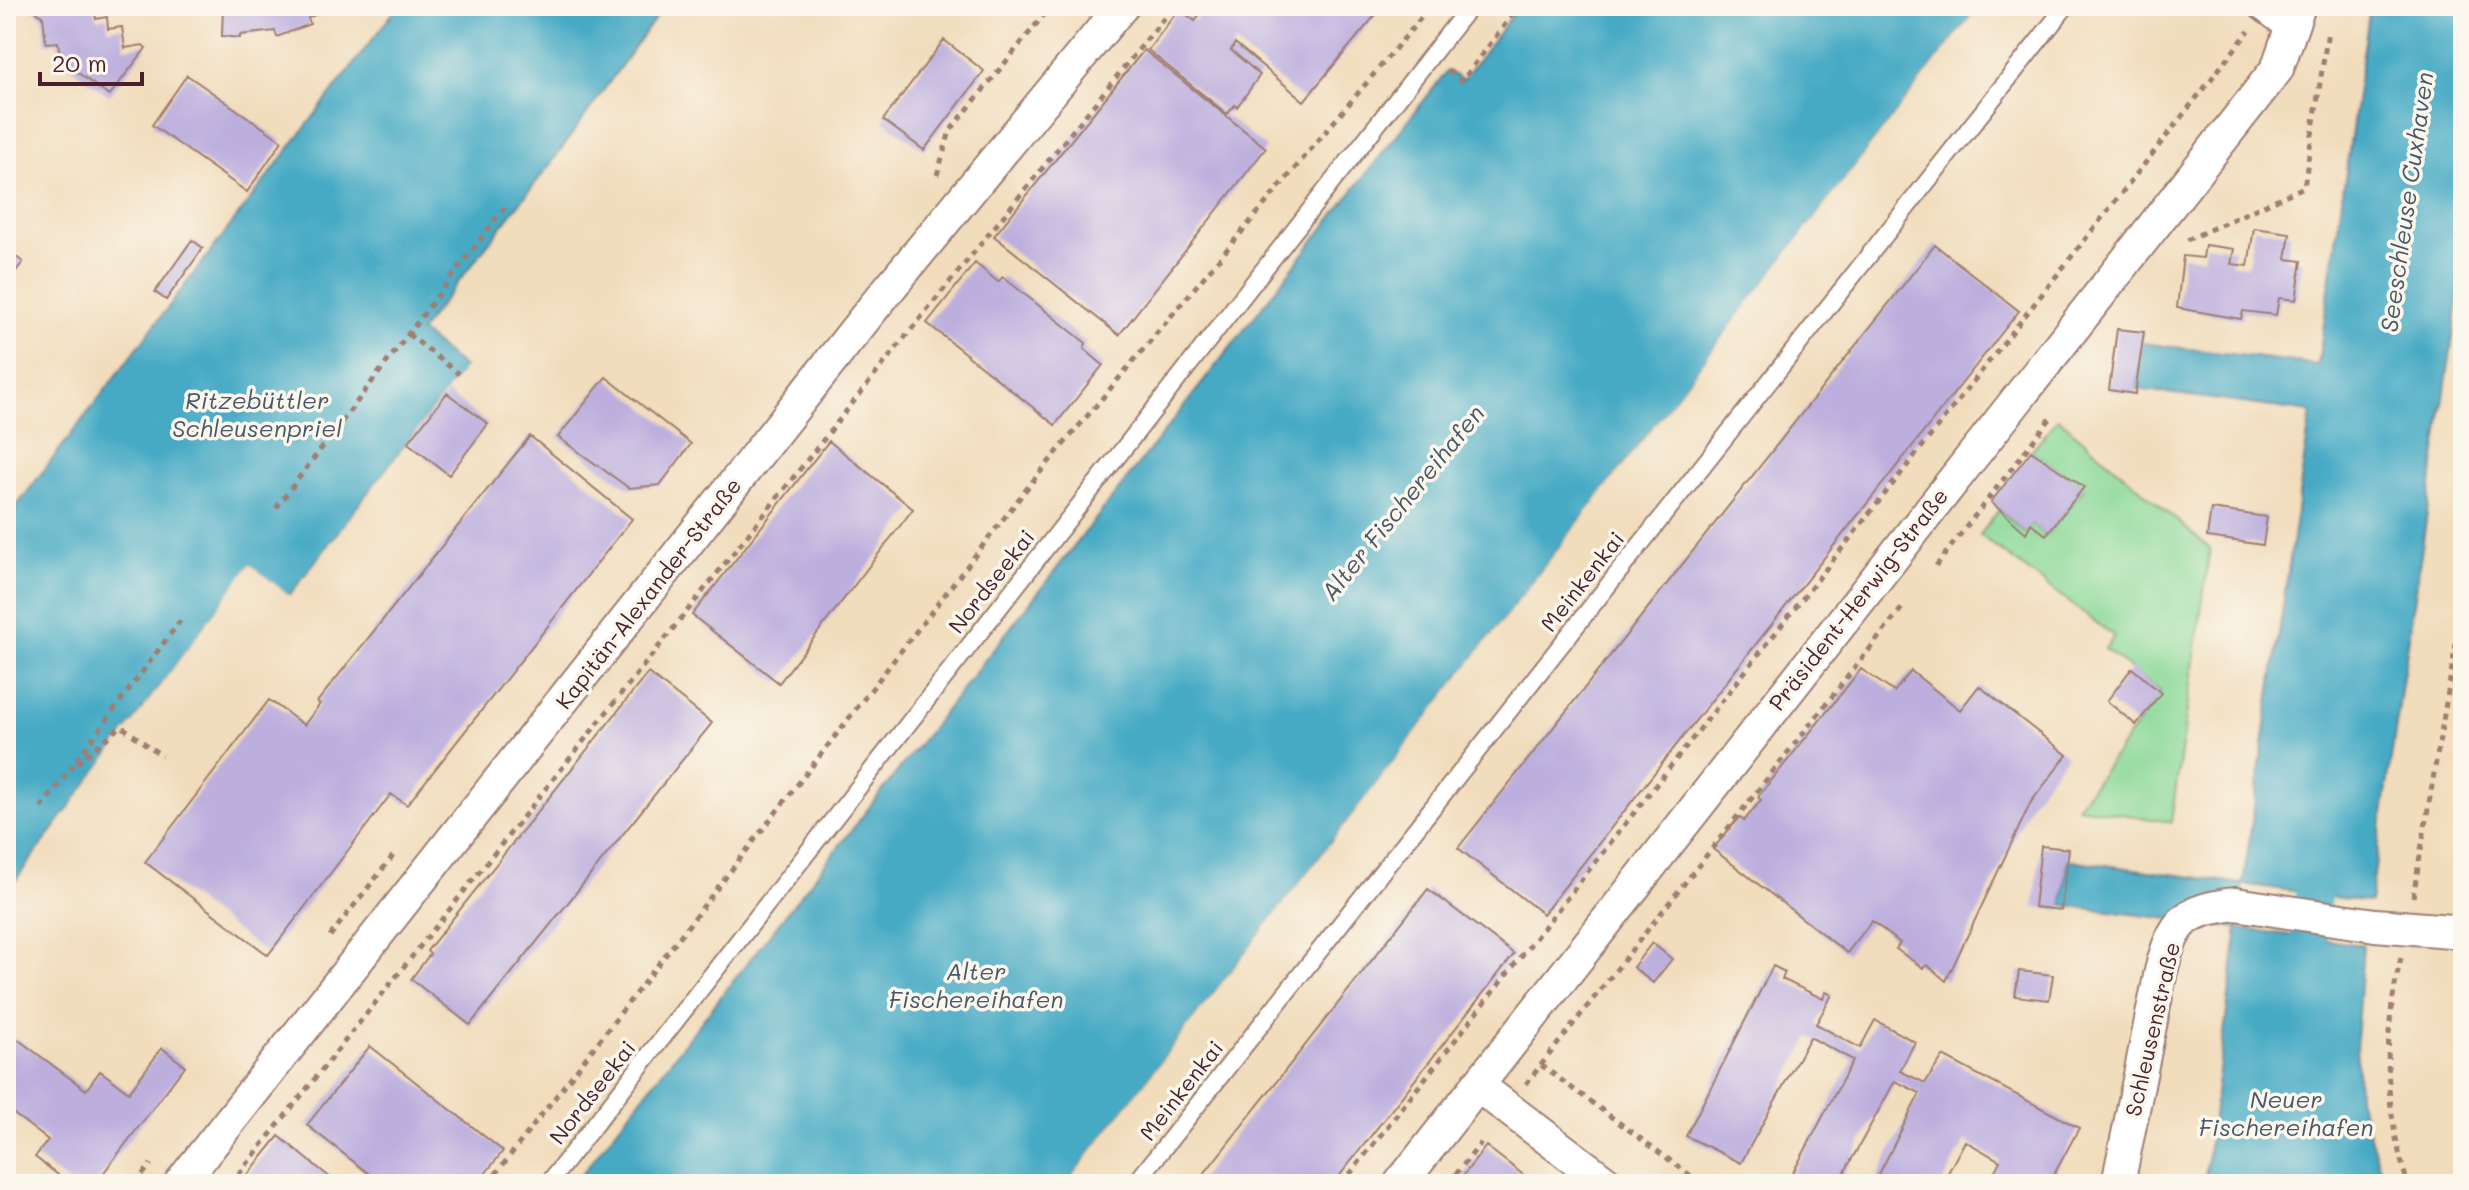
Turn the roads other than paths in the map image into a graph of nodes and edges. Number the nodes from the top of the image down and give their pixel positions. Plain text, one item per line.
1 (1122, 6) edge
2 (1470, 6) edge
3 (2066, 6) edge
4 (2258, 10) edge
5 (2294, 20) edge
6 (2463, 932) edge
7 (1477, 1085) junction
8 (180, 1184) edge
9 (548, 1184) edge
10 (1135, 1184) edge
11 (1400, 1184) edge
12 (1608, 1184) edge
13 (2118, 1184) edge

1 - 8 street, Kapitän-Alexander-Straße
2 - 9 lane, Nordseekai
3 - 10 lane, Meinkenkai
4 - 5 lane
5 - 7 street, Präsident-Herwig-Straße
6 - 13 street, Schleusenstraße
7 - 11 street, Präsident-Herwig-Straße
7 - 12 street

